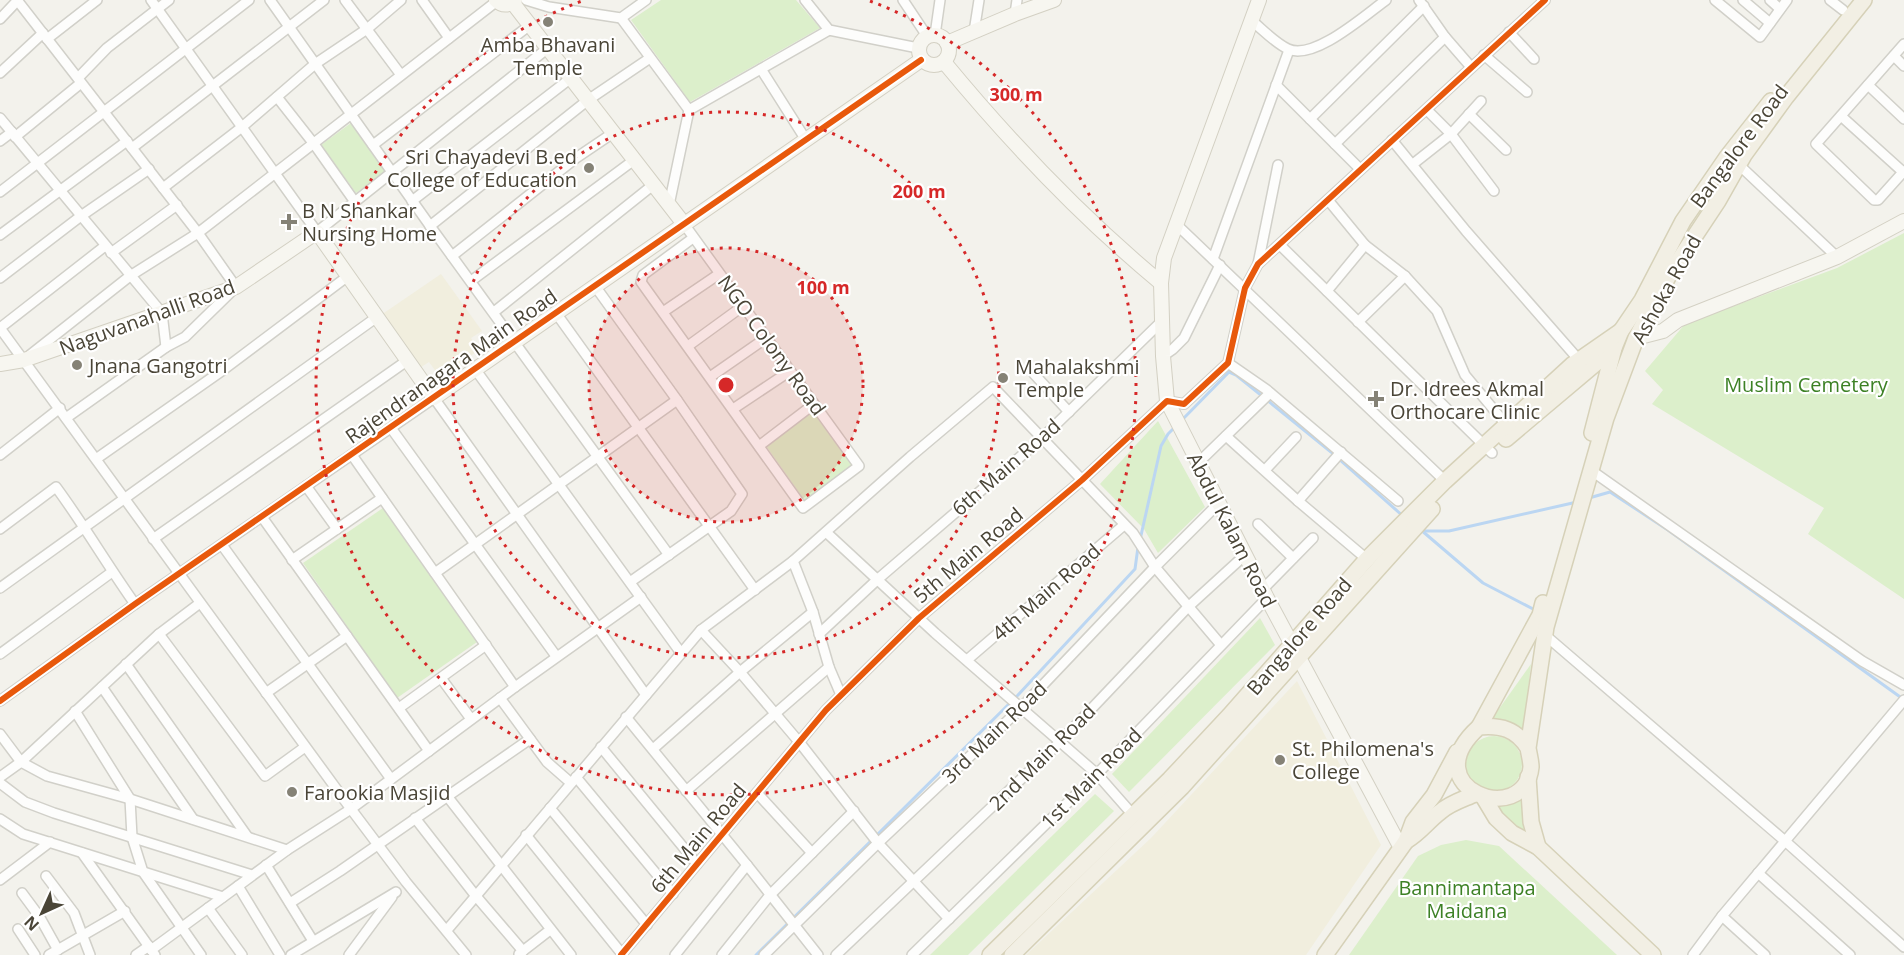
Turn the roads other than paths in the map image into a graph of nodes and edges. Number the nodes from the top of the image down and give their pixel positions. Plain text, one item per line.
1 (17, 0) edge
2 (97, 0) edge
3 (151, 0) edge
4 (169, 0) edge
5 (249, 0) edge
6 (270, 0) edge
7 (324, 0) edge
8 (345, 0) edge
9 (401, 0) edge
10 (422, 0) edge
11 (496, 0) edge
12 (646, 0) edge
13 (805, 0) edge
14 (903, 0) edge
15 (940, 0) edge
16 (979, 0) edge
17 (1054, 0) edge
18 (1259, 0) edge
19 (1386, 0) edge
20 (1545, 0) edge
21 (1715, 0) edge
22 (1743, 0) edge
23 (1770, 0) edge
24 (1787, 0) edge
25 (1830, 0) edge
26 (1864, 0) edge
27 (518, 1) edge
28 (1421, 3) edge
29 (1847, 5) edge
30 (1016, 7) edge
31 (158, 9) junction
32 (1780, 9) junction
33 (621, 18) junction
34 (0, 19) edge
35 (1251, 20) junction
36 (1770, 23) junction
37 (530, 25) junction
38 (288, 26) junction
39 (367, 29) junction
40 (829, 30) junction
41 (974, 32) junction
42 (1509, 32) junction
43 (45, 36) junction
44 (1445, 37) junction
45 (449, 38) junction
46 (947, 43) junction
47 (1904, 44) edge
48 (925, 45) junction
49 (185, 48) junction
50 (548, 48) junction
51 (1289, 50) junction
52 (1485, 55) junction
53 (1893, 56) junction
54 (650, 58) junction
55 (1534, 59) dead end
56 (944, 62) junction
57 (315, 64) junction
58 (1904, 66) edge
59 (1472, 67) junction
60 (761, 69) junction
61 (0, 73) edge
62 (401, 75) junction
63 (571, 78) junction
64 (80, 81) junction
65 (1276, 85) junction
66 (214, 86) junction
67 (1868, 86) junction
68 (1527, 92) dead end
69 (277, 97) junction
70 (588, 100) junction
71 (1481, 100) dead end
72 (689, 110) junction
73 (1427, 110) junction
74 (104, 112) junction
75 (1469, 114) junction
76 (351, 115) junction
77 (1841, 116) junction
78 (0, 118) edge
79 (1904, 118) edge
80 (1310, 119) junction
81 (242, 127) junction
82 (613, 133) junction
83 (14, 134) junction
84 (1450, 134) junction
85 (806, 140) junction
86 (1392, 140) junction
87 (0, 141) edge
88 (314, 144) junction
89 (1335, 144) junction
90 (129, 145) junction
91 (373, 145) junction
92 (1506, 150) dead end
93 (634, 160) junction
94 (37, 163) junction
95 (1413, 164) junction
96 (1738, 164) junction
97 (1278, 165) dead end
98 (149, 169) junction
99 (1360, 170) junction
100 (392, 171) junction
101 (1904, 171) edge
102 (275, 174) junction
103 (653, 184) junction
104 (163, 188) junction
105 (60, 191) junction
106 (1494, 191) dead end
107 (0, 192) edge
108 (1328, 200) junction
109 (412, 201) junction
110 (355, 202) junction
111 (177, 205) junction
112 (669, 205) junction
113 (81, 216) junction
114 (1904, 221) edge
115 (684, 224) junction
116 (1176, 224) junction
117 (430, 226) junction
118 (317, 232) junction
119 (198, 233) junction
120 (0, 235) edge
121 (693, 237) junction
122 (1280, 244) junction
123 (1365, 245) junction
124 (108, 250) junction
125 (452, 256) junction
126 (1837, 256) junction
127 (1216, 262) junction
128 (1258, 264) junction
129 (719, 274) junction
130 (130, 276) junction
131 (348, 276) junction
132 (1405, 276) junction
133 (0, 278) edge
134 (471, 281) junction
135 (1161, 283) junction
136 (595, 286) junction
137 (236, 287) junction
138 (1245, 288) junction
139 (1327, 291) junction
140 (743, 306) junction
141 (494, 312) junction
142 (663, 312) junction
143 (162, 313) junction
144 (556, 313) junction
145 (377, 317) junction
146 (1162, 321) junction
147 (1358, 322) junction
148 (1621, 331) junction
149 (766, 338) junction
150 (1636, 338) junction
151 (515, 342) junction
152 (688, 346) junction
153 (166, 347) junction
154 (1614, 348) junction
155 (1162, 356) junction
156 (24, 360) junction
157 (408, 360) junction
158 (1579, 360) junction
159 (1228, 363) junction
160 (0, 364) edge
161 (476, 369) junction
162 (790, 371) junction
163 (1034, 374) dead end
164 (710, 377) junction
165 (1270, 393) junction
166 (434, 398) junction
167 (678, 400) junction
168 (1167, 401) junction
169 (814, 404) junction
170 (60, 408) junction
171 (733, 409) junction
172 (1069, 411) junction
173 (66, 418) junction
174 (391, 428) junction
175 (639, 428) junction
176 (1510, 429) junction
177 (1226, 436) junction
178 (1296, 437) dead end
179 (1041, 439) junction
180 (759, 446) junction
181 (1489, 450) junction
182 (1341, 452) junction
183 (0, 455) edge
184 (352, 455) junction
185 (598, 457) junction
186 (96, 459) junction
187 (1198, 463) junction
188 (1265, 470) junction
189 (1592, 471) junction
190 (1082, 480) junction
191 (1446, 481) junction
192 (559, 485) junction
193 (306, 486) junction
194 (382, 498) junction
195 (125, 499) junction
196 (1298, 501) junction
197 (1398, 501) dead end
198 (1577, 502) junction
199 (1219, 503) junction
200 (1423, 512) junction
201 (517, 514) junction
202 (262, 517) junction
203 (1258, 524) dead end
204 (1124, 525) junction
205 (86, 526) junction
206 (709, 527) junction
207 (0, 529) edge
208 (337, 529) junction
209 (827, 533) junction
210 (1313, 538) dead end
211 (153, 539) junction
212 (222, 544) junction
213 (475, 544) junction
214 (669, 555) junction
215 (1245, 555) junction
216 (1293, 558) junction
217 (292, 560) junction
218 (794, 561) junction
219 (1372, 564) junction
220 (1155, 567) junction
221 (112, 572) junction
222 (435, 573) junction
223 (179, 574) junction
224 (877, 579) junction
225 (630, 582) junction
226 (0, 588) edge
227 (754, 590) junction
228 (1265, 593) junction
229 (641, 597) junction
230 (200, 603) junction
231 (135, 604) junction
232 (1188, 607) junction
233 (813, 612) junction
234 (1545, 614) junction
235 (919, 618) junction
236 (597, 626) junction
237 (701, 630) junction
238 (819, 633) junction
239 (159, 634) junction
240 (1545, 635) junction
241 (347, 636) junction
242 (1292, 644) junction
243 (486, 645) junction
244 (1221, 645) junction
245 (681, 653) junction
246 (0, 654) edge
247 (556, 656) junction
248 (1300, 658) junction
249 (967, 660) junction
250 (126, 664) junction
251 (308, 664) junction
252 (829, 667) junction
253 (740, 672) junction
254 (441, 678) junction
255 (1904, 685) edge
256 (102, 687) junction
257 (514, 687) junction
258 (266, 693) junction
259 (646, 694) junction
260 (841, 695) junction
261 (500, 698) junction
262 (0, 701) edge
263 (1902, 702) edge
264 (399, 708) junction
265 (1021, 708) junction
266 (75, 711) junction
267 (774, 714) junction
268 (626, 717) junction
269 (471, 719) junction
270 (1479, 727) junction
271 (0, 734) edge
272 (530, 739) junction
273 (1464, 742) junction
274 (800, 743) junction
275 (1059, 743) junction
276 (305, 747) junction
277 (601, 747) junction
278 (1528, 748) junction
279 (653, 749) junction
280 (429, 750) junction
281 (21, 762) junction
282 (1097, 774) junction
283 (0, 777) edge
284 (1528, 777) junction
285 (391, 779) junction
286 (573, 780) junction
287 (0, 783) edge
288 (686, 791) junction
289 (757, 793) junction
290 (447, 796) junction
291 (1480, 796) junction
292 (130, 799) junction
293 (1449, 805) junction
294 (550, 808) junction
295 (351, 809) junction
296 (854, 811) junction
297 (1133, 815) junction
298 (415, 818) junction
299 (1496, 818) junction
300 (193, 819) junction
301 (2, 823) edge
302 (722, 833) junction
303 (526, 835) junction
304 (132, 837) junction
305 (248, 837) junction
306 (1785, 841) junction
307 (50, 842) junction
308 (878, 843) junction
309 (377, 844) junction
310 (1404, 844) junction
311 (1538, 847) junction
312 (287, 850) junction
313 (82, 853) junction
314 (812, 853) junction
315 (697, 864) junction
316 (266, 865) junction
317 (501, 865) junction
318 (747, 865) junction
319 (143, 872) junction
320 (1758, 873) junction
321 (252, 875) junction
322 (46, 876) dead end
323 (0, 880) edge
324 (406, 882) junction
325 (913, 882) junction
326 (238, 886) junction
327 (396, 892) junction
328 (22, 893) dead end
329 (673, 894) junction
330 (476, 895) junction
331 (770, 895) junction
332 (223, 897) junction
333 (290, 903) junction
334 (208, 908) junction
335 (125, 911) junction
336 (1722, 916) junction
337 (949, 919) junction
338 (647, 925) junction
339 (794, 926) junction
340 (181, 928) junction
341 (18, 929) dead end
342 (447, 930) junction
343 (550, 930) junction
344 (84, 935) junction
345 (313, 941) junction
346 (1904, 947) edge
347 (152, 950) edge
348 (55, 953) edge
349 (521, 953) edge
350 (1696, 954) edge
351 (35, 955) edge
352 (90, 955) edge
353 (136, 955) edge
354 (201, 955) edge
355 (242, 955) edge
356 (280, 955) edge
357 (291, 955) edge
358 (349, 955) edge
359 (466, 955) edge
360 (571, 955) edge
361 (622, 955) edge
362 (675, 955) edge
363 (722, 955) edge
364 (764, 955) edge
365 (818, 955) edge
366 (836, 955) edge
367 (912, 955) edge
368 (990, 955) edge
369 (1012, 955) edge
370 (1325, 955) edge
371 (1653, 955) edge
372 (1765, 955) edge
373 (1850, 955) edge

1 - 34 street
1 - 43 street
2 - 43 street
3 - 31 street
4 - 31 street
5 - 49 street
6 - 38 street
7 - 38 street
8 - 39 street
9 - 39 street
10 - 45 street
11 - 27 street
11 - 45 street
12 - 33 street
13 - 40 street
14 - 48 street
15 - 48 street
16 - 41 street
17 - 30 street
18 - 35 street, Abdul Kalam Road
19 - 51 street
20 - 42 street
21 - 36 street
22 - 36 street
23 - 32 street
24 - 32 street
25 - 29 street
26 - 96 main road, Ashoka Road
27 - 33 street
27 - 37 street
28 - 44 street
28 - 80 street
29 - 148 main road, Bangalore Road
30 - 41 street
31 - 49 street
31 - 64 street
32 - 36 street
33 - 54 street
35 - 51 street
35 - 116 street, Abdul Kalam Road
37 - 50 street
37 - 91 street
38 - 57 street
38 - 66 street
39 - 57 street
39 - 62 street
40 - 48 street
40 - 60 street
41 - 46 street
42 - 52 street
42 - 55 street
43 - 61 street
43 - 64 street
44 - 59 street
44 - 89 street
45 - 62 street
46 - 48 street
46 - 56 street
47 - 53 street
48 - 56 street
48 - 85 street, Rajendranagara Main Road
49 - 66 street
49 - 74 street
50 - 63 street
50 - 100 street
51 - 65 street
52 - 59 street
52 - 68 street
53 - 58 street
53 - 67 street
54 - 70 street
54 - 72 street
56 - 135 street
57 - 69 street
57 - 76 street
59 - 73 street
60 - 72 street
60 - 85 street
62 - 76 street
63 - 70 street
63 - 109 street
64 - 74 street
64 - 83 street
65 - 80 street
65 - 127 street
66 - 81 street
66 - 90 street
67 - 77 street
67 - 79 street
69 - 81 street
69 - 88 street
70 - 82 street
70 - 117 street
71 - 75 street
72 - 112 street
73 - 84 street
73 - 86 street
74 - 90 street
74 - 94 street
75 - 84 street
75 - 92 street
76 - 88 street
76 - 91 street
77 - 101 street
77 - 101 street
78 - 83 street
80 - 89 street
81 - 102 street
81 - 104 street
82 - 93 street
82 - 125 street
83 - 87 street
83 - 94 street
84 - 95 street
84 - 106 street
85 - 115 street, Rajendranagara Main Road
86 - 95 street
86 - 99 street
88 - 102 street
88 - 110 street
89 - 99 street
90 - 98 street
90 - 105 street
91 - 100 street
93 - 103 street
93 - 134 street
94 - 105 street
94 - 107 street
95 - 158 street
96 - 126 street
96 - 150 main road, Ashoka Road
97 - 128 street
98 - 104 street
98 - 113 street
99 - 108 street
100 - 109 street
100 - 110 street
102 - 118 street
102 - 119 street
103 - 112 street
103 - 141 street
104 - 111 street
105 - 113 street
105 - 120 street
108 - 122 street
108 - 123 street
109 - 117 street
110 - 118 street
111 - 119 street
111 - 124 street
112 - 115 street
113 - 124 street
113 - 133 street
114 - 126 street
115 - 121 street, NGO Colony Road
115 - 136 street, Rajendranagara Main Road
116 - 127 street
116 - 135 street, Abdul Kalam Road
117 - 125 street
118 - 131 street
118 - 137 street, Naguvanahalli Road
119 - 130 street
119 - 137 street
121 - 129 street, NGO Colony Road
121 - 142 street
122 - 128 street
122 - 139 street
123 - 132 street
123 - 139 street
124 - 130 street
124 - 156 street
125 - 134 street
126 - 150 street
127 - 138 street
127 - 155 street
128 - 138 street
129 - 140 street, NGO Colony Road
129 - 142 street
130 - 143 street
130 - 156 street
131 - 145 street
131 - 186 street
132 - 147 street
132 - 176 street
134 - 141 street
135 - 146 street, Abdul Kalam Road
136 - 144 street, Rajendranagara Main Road
136 - 167 street
137 - 143 street, Naguvanahalli Road
137 - 153 street
138 - 159 street
138 - 191 street
139 - 147 street
140 - 149 street, NGO Colony Road
140 - 152 street
141 - 151 street
142 - 152 street
143 - 153 street
143 - 156 street, Naguvanahalli Road
144 - 151 street, Rajendranagara Main Road
144 - 175 street
145 - 157 street
145 - 195 street
146 - 155 street, Abdul Kalam Road
146 - 172 street, 6th Main Road
147 - 181 street
148 - 154 main road, Bangalore Road
148 - 158 main road, Bangalore Road
149 - 162 street, NGO Colony Road
149 - 164 street
150 - 189 main road, Ashoka Road
151 - 161 street, Rajendranagara Main Road
151 - 185 street
152 - 164 street
153 - 173 street
154 - 176 main road, Bangalore Road
154 - 198 main road, Bangalore Road
155 - 168 street, Abdul Kalam Road
156 - 160 street, Naguvanahalli Road
156 - 170 street
157 - 166 street
157 - 211 street
158 - 176 main road, Bangalore Road
159 - 165 street
159 - 168 street
161 - 166 street, Rajendranagara Main Road
161 - 192 street
162 - 169 street, NGO Colony Road
162 - 171 street
163 - 172 street
164 - 171 street
165 - 177 street
165 - 182 street
166 - 174 street, Rajendranagara Main Road
166 - 201 street
167 - 175 street
167 - 206 street
168 - 187 street, Abdul Kalam Road
168 - 190 street, 5th Main Road
169 - 180 street
169 - 180 street, NGO Colony Road
170 - 173 street
170 - 183 street
171 - 180 street
172 - 179 street, 6th Main Road
173 - 186 street
174 - 184 street, Rajendranagara Main Road
174 - 213 street
175 - 185 street
175 - 206 street
176 - 181 main road, Bangalore Road
177 - 187 street
177 - 188 street
178 - 188 street
179 - 190 street
179 - 209 street
179 - 224 street, 6th Main Road
181 - 191 main road, Bangalore Road
181 - 200 main road, Bangalore Road
182 - 196 street
182 - 197 street
184 - 193 street, Rajendranagara Main Road
184 - 194 street
185 - 192 street
185 - 214 street
186 - 195 street
187 - 199 street, Abdul Kalam Road
188 - 196 street
189 - 198 main road, Ashoka Road
189 - 255 street
190 - 204 street
190 - 235 street, 5th Main Road
191 - 200 main road, Bangalore Road
192 - 201 street
192 - 225 street
193 - 202 street, Rajendranagara Main Road
193 - 208 street
194 - 208 street
194 - 222 street
195 - 205 street
195 - 211 street
196 - 219 street
198 - 234 main road, Ashoka Road
199 - 215 street, Abdul Kalam Road
199 - 220 street, 3rd Main Road
200 - 219 main road, Bangalore Road
201 - 213 street
201 - 236 street
202 - 212 street, Rajendranagara Main Road
202 - 217 street
203 - 216 street
204 - 220 street
204 - 249 street, 4th Main Road
205 - 207 street
205 - 221 street
205 - 226 street
206 - 214 street
206 - 227 street
208 - 217 street
209 - 218 street
209 - 224 street
210 - 216 street, 1st Main Road
211 - 223 street
212 - 223 street, Rajendranagara Main Road
212 - 251 street
213 - 222 street
213 - 247 street
214 - 225 street
215 - 228 street, Abdul Kalam Road
215 - 232 street, 2nd Main Road
216 - 228 street, 1st Main Road
217 - 241 street
218 - 227 street
218 - 233 street
219 - 242 main road, Bangalore Road
219 - 248 main road, Bangalore Road
220 - 232 street
220 - 265 street, 3rd Main Road
221 - 231 street
221 - 246 street
222 - 243 street
223 - 230 street
223 - 231 street, Rajendranagara Main Road
224 - 235 street
224 - 238 street, 6th Main Road
225 - 229 street
227 - 237 street
228 - 242 street, Abdul Kalam Road
228 - 244 street, 1st Main Road
229 - 236 street
229 - 245 street
230 - 239 street
230 - 258 street
231 - 262 street, Rajendranagara Main Road
232 - 244 street
232 - 275 street, 2nd Main Road
233 - 238 street
233 - 253 street
234 - 240 main road
234 - 270 main road
235 - 249 street
235 - 260 street, 5th Main Road
236 - 247 street
236 - 259 street
237 - 245 street
237 - 253 street
238 - 252 street
239 - 250 street
239 - 276 street
240 - 278 main road
240 - 306 street
241 - 251 street
241 - 264 street
242 - 248 street, Abdul Kalam Road
242 - 297 main road, Bangalore Road
243 - 254 street
243 - 257 street
244 - 282 street, 1st Main Road
245 - 259 street
247 - 257 street
248 - 310 street, Abdul Kalam Road
248 - 369 main road, Bangalore Road
249 - 265 street
250 - 256 street
250 - 305 street
251 - 258 street
251 - 285 street
252 - 260 street
252 - 267 street
253 - 267 street
253 - 279 street
254 - 264 street
254 - 269 street
256 - 266 street
256 - 300 street
257 - 261 street
258 - 276 street
259 - 268 street
260 - 274 street, 5th Main Road
261 - 269 street
261 - 272 street
263 - 306 street
264 - 280 street
265 - 275 street
265 - 308 street, 3rd Main Road
266 - 281 street
266 - 292 street
267 - 274 street
267 - 288 street
268 - 277 street
268 - 279 street
269 - 280 street
270 - 273 main road
270 - 278 main road
271 - 281 street
272 - 286 street
272 - 290 street
273 - 291 main road
273 - 310 main road
274 - 289 street, 6th Main Road
274 - 296 street
275 - 282 street
275 - 325 street, 2nd Main Road
276 - 295 street
277 - 286 street
277 - 315 street
278 - 284 main road
279 - 288 street
280 - 285 street
281 - 283 street
281 - 292 street
282 - 297 street
282 - 337 street, 1st Main Road
284 - 291 main road
284 - 311 main road
285 - 295 street
286 - 294 street
286 - 329 street
287 - 304 street
288 - 302 street
289 - 302 street, 6th Main Road
289 - 314 street
290 - 298 street
290 - 317 street
291 - 293 main road
291 - 299 main road
292 - 300 street
292 - 304 street
293 - 299 main road
293 - 310 main road
294 - 303 street
294 - 338 street
295 - 309 street
295 - 312 street
296 - 308 street
296 - 314 street
297 - 368 main road, Bangalore Road
298 - 309 street
298 - 330 street
299 - 311 main road
300 - 305 street
301 - 307 street
302 - 315 street, 6th Main Road
302 - 318 street
303 - 317 street
303 - 361 street
304 - 319 street
304 - 321 street
305 - 312 street
306 - 320 street
306 - 346 street
307 - 313 street
307 - 323 street
308 - 325 street
308 - 339 street, 3rd Main Road
309 - 324 street
309 - 333 street
310 - 370 main road
311 - 371 main road
312 - 316 street
313 - 319 street
313 - 335 street
314 - 331 street
315 - 329 street, 6th Main Road
316 - 321 street
316 - 333 street
317 - 330 street
317 - 343 street
318 - 331 street
318 - 362 street
319 - 332 street
319 - 340 street
320 - 336 street
320 - 373 street
321 - 326 street
322 - 344 street
324 - 327 street
324 - 342 street
325 - 337 street
325 - 366 street, 2nd Main Road
326 - 332 street
326 - 356 street
327 - 345 street
327 - 358 street
328 - 348 street
329 - 338 street, 6th Main Road
330 - 342 street
330 - 349 street
331 - 339 street
331 - 363 street
332 - 334 street
333 - 345 street
334 - 340 street
334 - 355 street
335 - 344 street
335 - 347 street
336 - 350 street
336 - 372 street
337 - 367 street, 1st Main Road
338 - 361 street, 6th Main Road
339 - 364 street, 3rd Main Road
339 - 365 street
340 - 347 street
340 - 354 street
341 - 351 street
342 - 359 street
343 - 349 street
343 - 360 street
344 - 348 street
344 - 352 street
345 - 357 street
347 - 353 street

